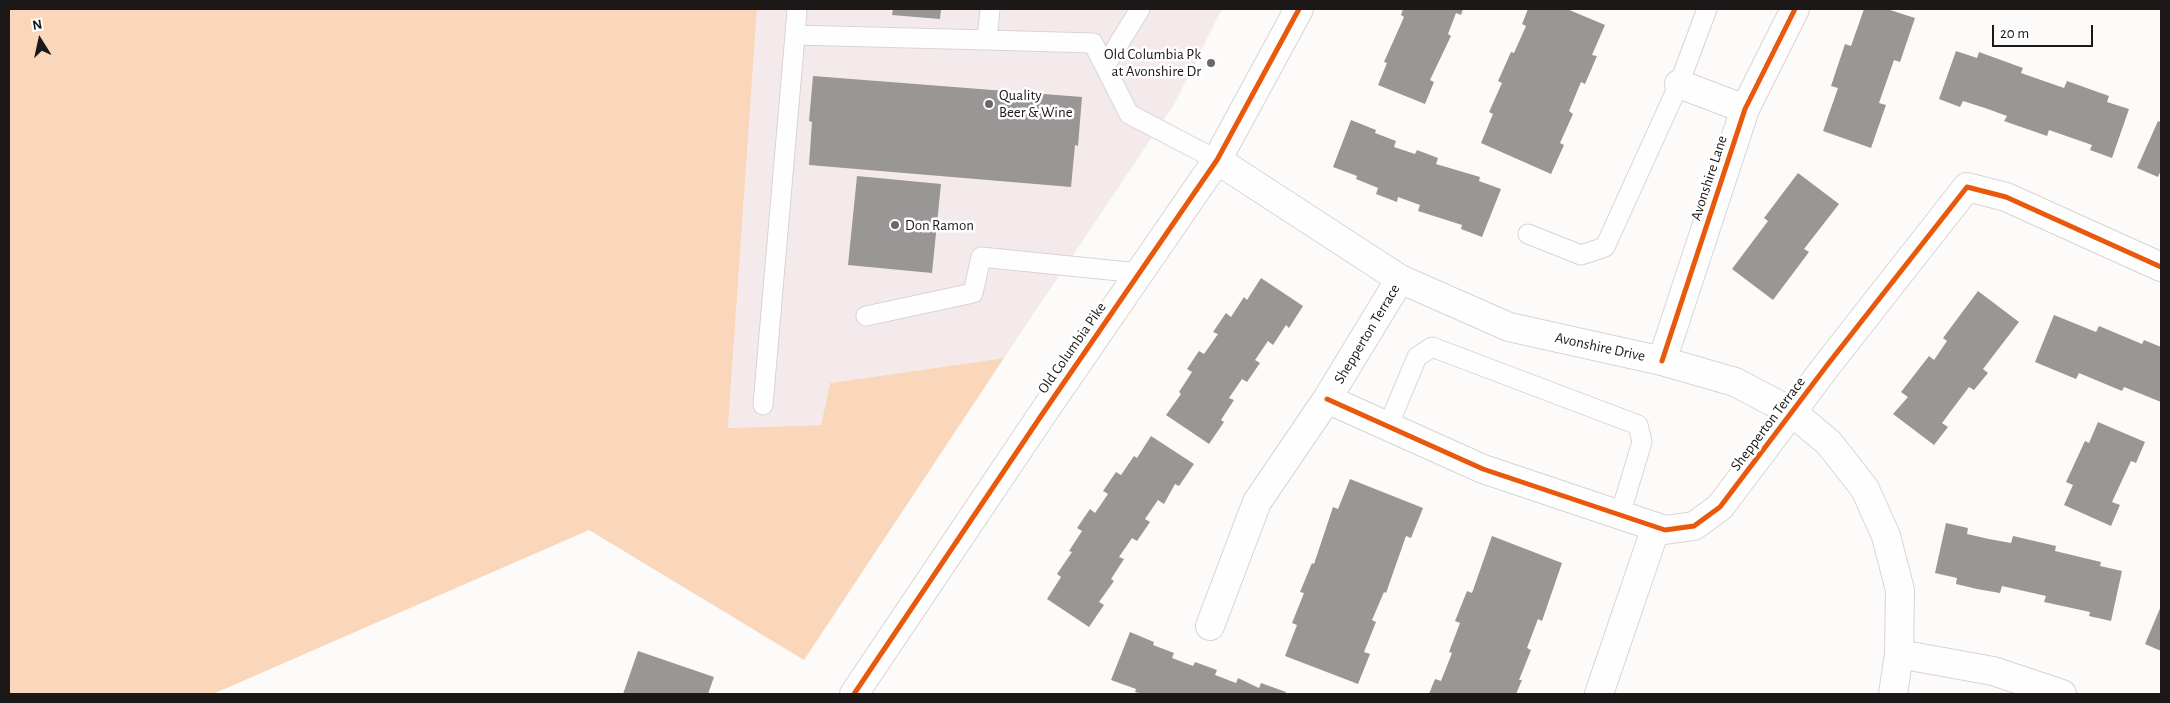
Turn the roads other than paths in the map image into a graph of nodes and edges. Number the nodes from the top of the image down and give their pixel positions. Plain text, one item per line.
1 (797, 9) edge
2 (990, 9) edge
3 (1140, 9) edge
4 (1299, 9) edge
5 (1707, 9) edge
6 (1795, 9) edge
7 (795, 35) junction
8 (987, 40) junction
9 (1105, 66) junction
10 (1679, 84) junction
11 (1745, 109) junction
12 (1216, 160) junction
13 (1528, 234) dead end
14 (2161, 267) edge
15 (1139, 273) junction
16 (1400, 279) junction
17 (866, 316) dead end
18 (1662, 361) junction
19 (1327, 399) junction
20 (763, 405) dead end
21 (1792, 412) junction
22 (1388, 426) junction
23 (1620, 515) junction
24 (1656, 527) junction
25 (1210, 626) dead end
26 (1899, 654) junction
27 (859, 693) edge
28 (1599, 694) edge
29 (1893, 694) edge
30 (2062, 694) edge

1 - 7 lane
2 - 8 lane
3 - 9 lane
4 - 12 street, Old Columbia Pike
5 - 10 lane
6 - 11 street, Avonshire Lane
7 - 8 lane
7 - 20 lane
8 - 9 lane
9 - 12 lane
10 - 11 street
10 - 13 lane
11 - 18 street, Avonshire Lane
12 - 15 street, Old Columbia Pike
12 - 16 street, Avonshire Drive
14 - 21 street, Shepperton Terrace
15 - 17 lane
15 - 27 street, Old Columbia Pike
16 - 18 street, Avonshire Drive
16 - 19 street, Shepperton Terrace
18 - 21 street, Avonshire Drive
19 - 22 street, Shepperton Terrace
19 - 25 street
21 - 24 street, Shepperton Terrace
21 - 26 street, Avonshire Drive
22 - 23 street, Shepperton Terrace
22 - 23 lane
23 - 24 street, Shepperton Terrace
24 - 28 street
26 - 29 street, Avonshire Drive
26 - 30 street

